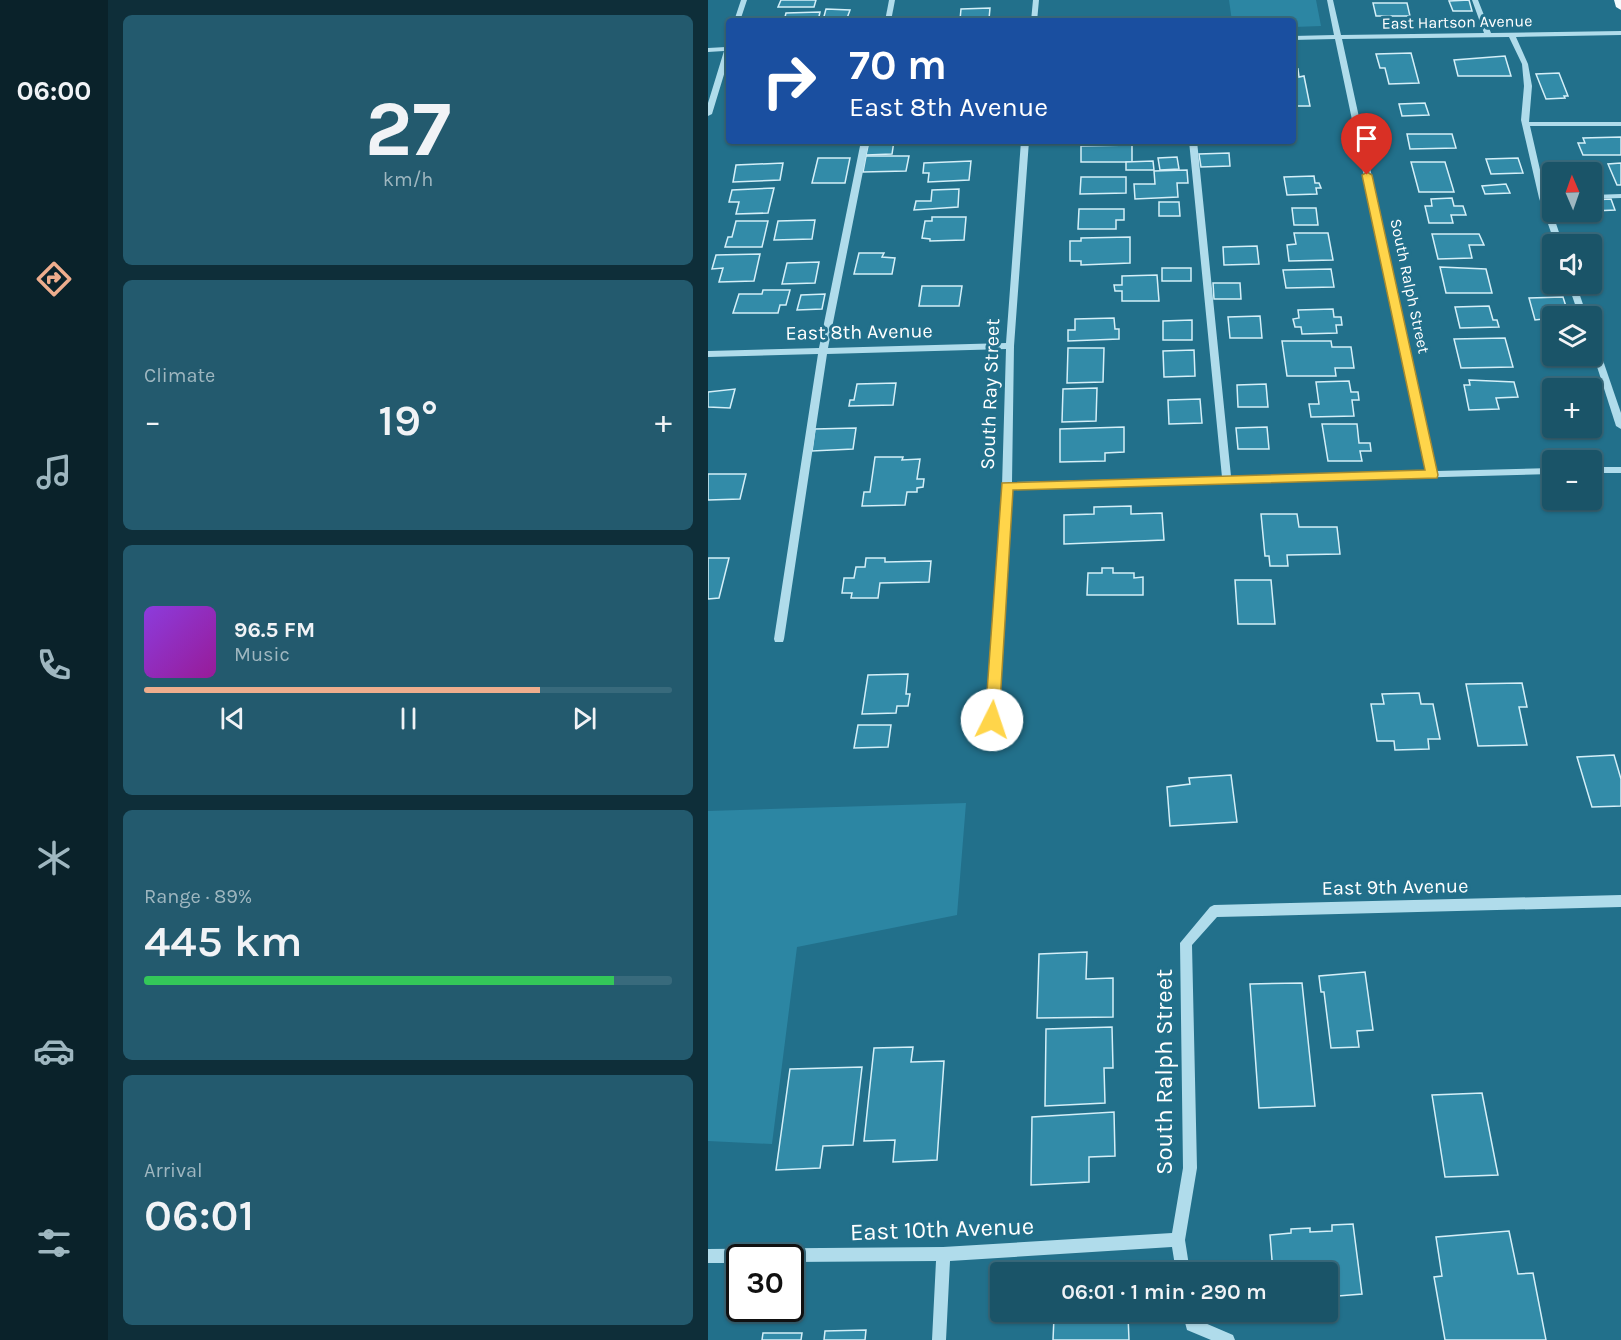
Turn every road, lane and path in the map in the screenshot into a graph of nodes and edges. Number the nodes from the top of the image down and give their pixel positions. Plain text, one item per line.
1 (744, 0) edge
2 (892, 0) edge
3 (1036, 0) edge
4 (1330, 0) edge
5 (1475, 0) edge
6 (1619, 0) edge
7 (1621, 7) edge
8 (738, 18) edge
9 (889, 18) edge
10 (1034, 18) edge
11 (1621, 33) edge
12 (1488, 35) junction
13 (1512, 35) junction
14 (1337, 37) junction
15 (1296, 38) edge
16 (726, 48) edge
17 (708, 50) edge
18 (726, 57) edge
19 (708, 114) edge
20 (1526, 124) junction
21 (1621, 124) edge
22 (864, 144) edge
23 (1025, 144) edge
24 (1193, 144) edge
25 (1621, 196) edge
26 (1602, 197) edge
27 (1542, 198) edge
28 (1010, 346) junction
29 (823, 351) junction
30 (708, 354) edge
31 (1601, 366) edge
32 (1621, 426) edge
33 (1621, 470) edge
34 (1542, 471) edge
35 (1602, 471) edge
36 (1432, 475) junction
37 (1227, 480) junction
38 (1007, 486) junction
39 (779, 639) dead end
40 (992, 720) dead end
41 (1621, 901) edge
42 (1186, 944) joint
43 (1178, 1240) junction
44 (943, 1254) junction
45 (708, 1256) edge
46 (1181, 1262) edge
47 (1191, 1322) edge
48 (939, 1340) edge
49 (1228, 1340) edge

1 - 8 street
2 - 9 street
3 - 10 street
4 - 14 street, South Ralph Street
5 - 12 street
6 - 7 main road
11 - 13 street, East Hartson Avenue
12 - 13 street, East Hartson Avenue
12 - 14 street, East Hartson Avenue
13 - 20 street
14 - 15 street, East Hartson Avenue
14 - 36 street, South Ralph Street
16 - 17 street
18 - 19 street
20 - 21 street
20 - 27 street
22 - 29 street
23 - 28 street, South Ray Street
24 - 37 street
25 - 26 street
28 - 29 street, East 8th Avenue
28 - 38 street, South Ray Street
29 - 30 street, East 8th Avenue
29 - 39 street
31 - 32 street
33 - 35 street
34 - 36 street
36 - 37 street
37 - 38 street
38 - 40 street, South Ray Street
41 - 42 street, East 9th Avenue
42 - 43 street, South Ralph Street
43 - 44 street, East 10th Avenue
43 - 46 street, South Ralph Street
44 - 45 street, East 10th Avenue
44 - 48 street
47 - 49 street

